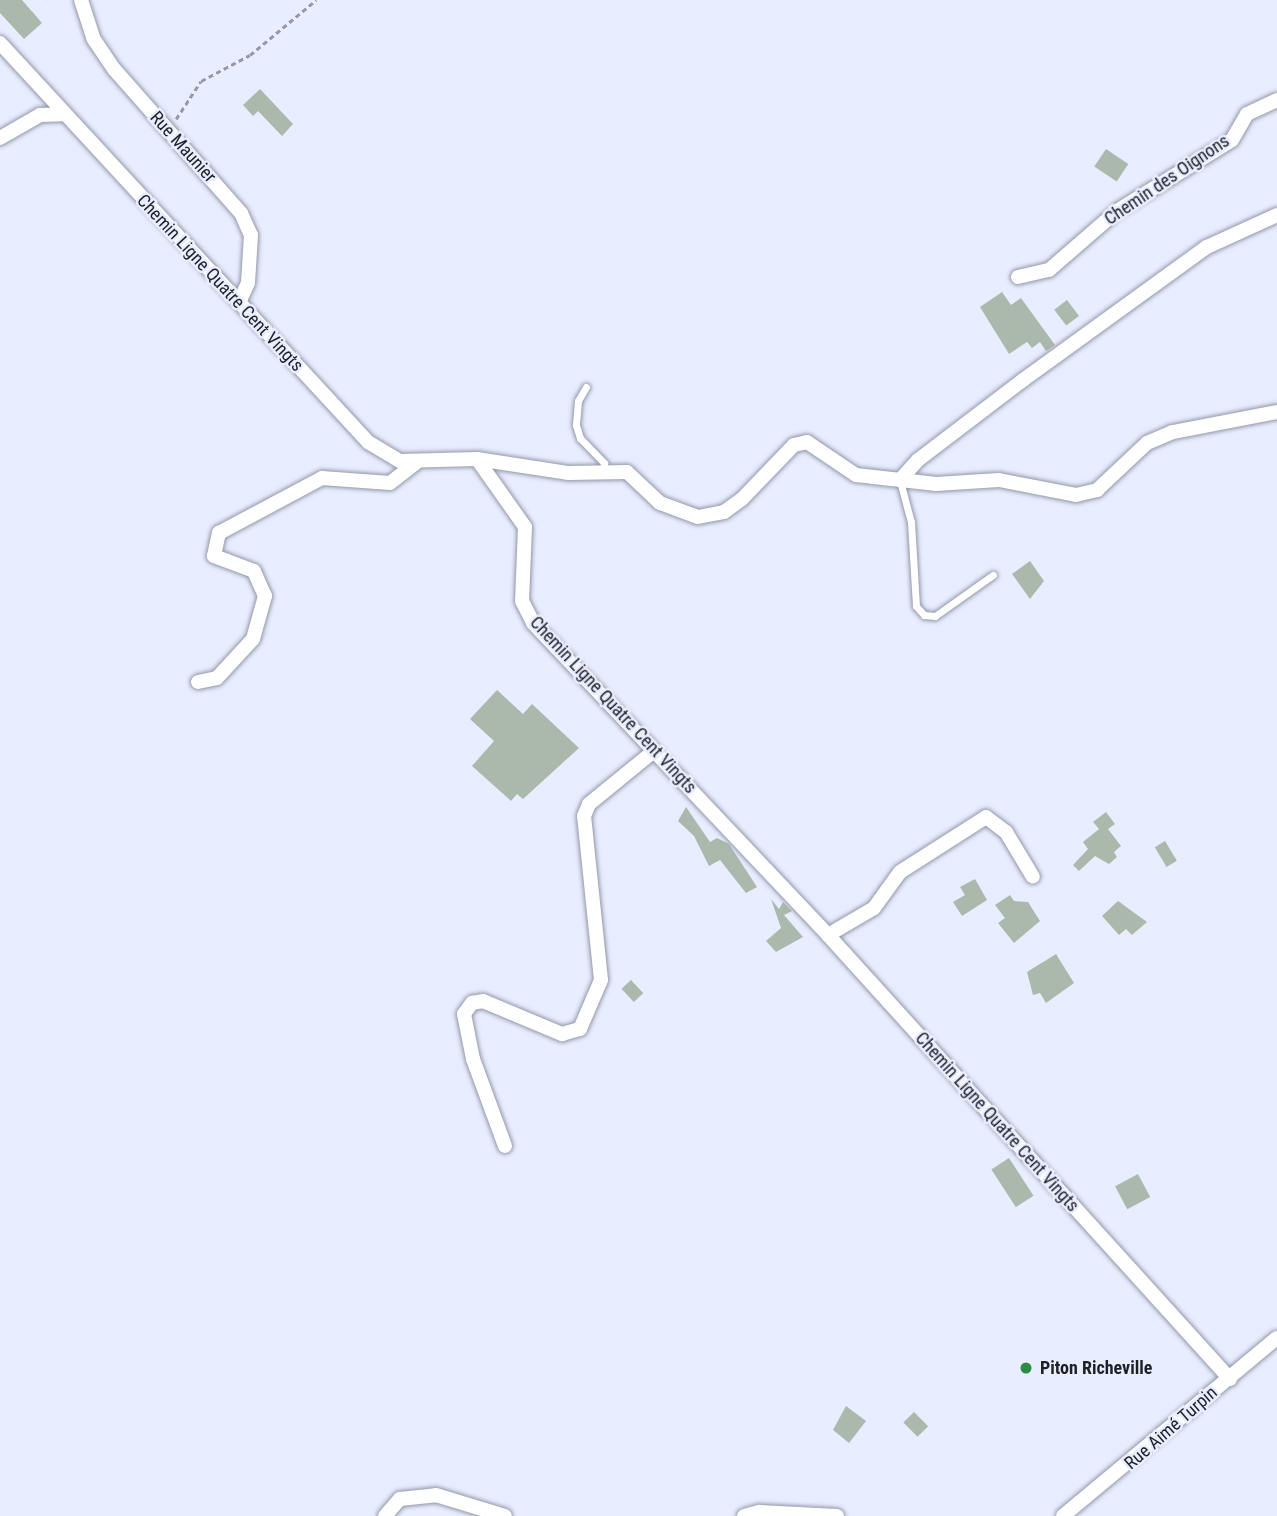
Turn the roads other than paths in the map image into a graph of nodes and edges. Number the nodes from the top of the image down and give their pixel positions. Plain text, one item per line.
1 (82, 0) edge
2 (0, 43) edge
3 (1277, 100) edge
4 (63, 114) junction
5 (0, 138) edge
6 (1277, 215) edge
7 (1018, 277) dead end
8 (239, 302) junction
9 (586, 387) dead end
10 (1277, 412) edge
11 (477, 458) junction
12 (416, 463) junction
13 (603, 471) junction
14 (900, 480) junction
15 (993, 575) dead end
16 (198, 682) dead end
17 (654, 751) junction
18 (1033, 877) dead end
19 (828, 935) junction
20 (505, 1146) dead end
21 (1277, 1338) edge
22 (1230, 1378) junction
23 (385, 1516) edge
24 (505, 1516) edge
25 (744, 1516) edge
26 (836, 1516) edge
27 (1063, 1516) edge

1 - 8 street, Rue Maunier
2 - 4 street, Chemin Ligne Quatre Cent Vingts
3 - 7 street, Chemin des Oignons
4 - 5 street
4 - 8 street, Chemin Ligne Quatre Cent Vingts
6 - 14 street
8 - 12 street, Chemin Ligne Quatre Cent Vingts
9 - 13 lane
10 - 14 street
11 - 12 street, Chemin Ligne Quatre Cent Vingts
11 - 13 street
11 - 17 street, Chemin Ligne Quatre Cent Vingts
12 - 16 street
13 - 14 street
14 - 15 lane
17 - 19 street, Chemin Ligne Quatre Cent Vingts
17 - 20 street
18 - 19 street
19 - 22 street, Chemin Ligne Quatre Cent Vingts
21 - 22 street, Rue Aimé Turpin
22 - 27 street, Rue Aimé Turpin
23 - 24 street
25 - 26 street

